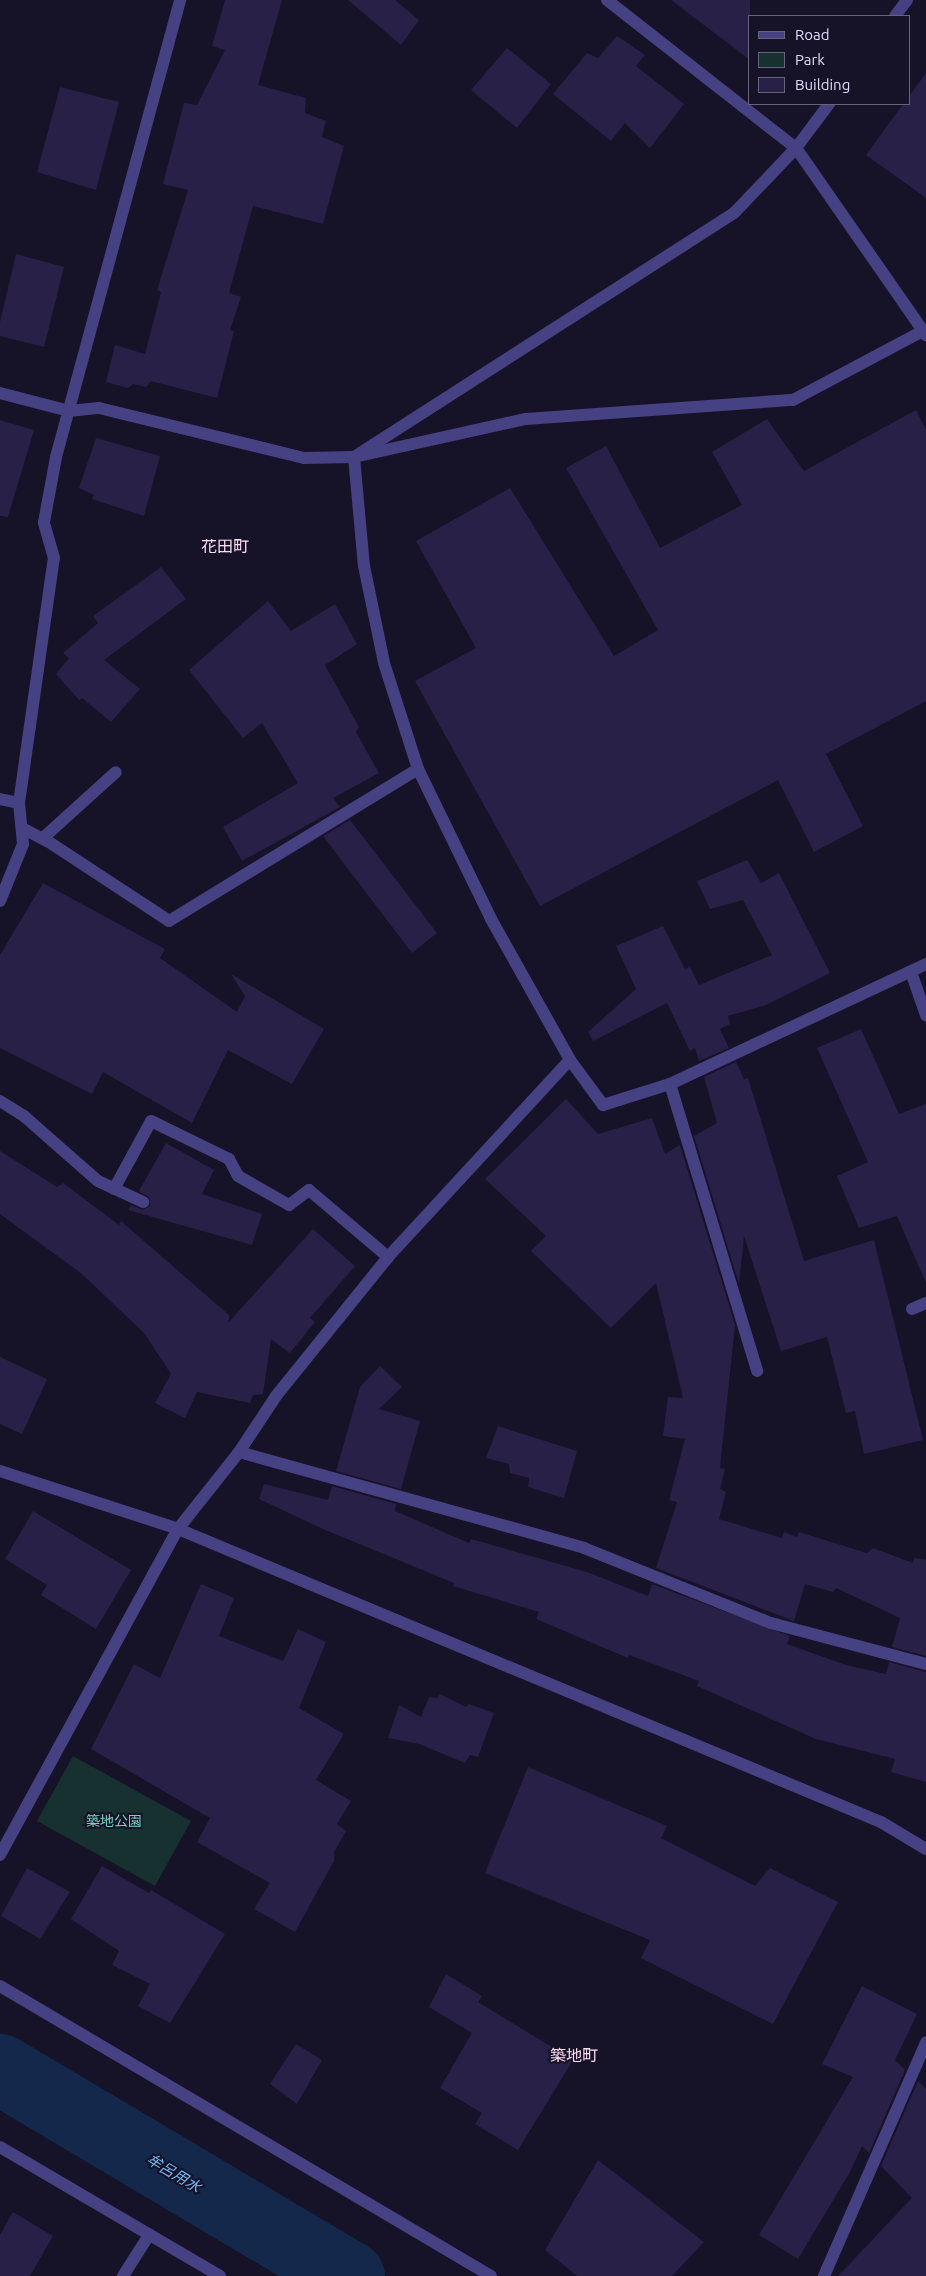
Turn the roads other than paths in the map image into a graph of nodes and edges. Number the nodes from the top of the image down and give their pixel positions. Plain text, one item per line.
1 (180, 0) edge
2 (607, 0) edge
3 (907, 0) edge
4 (895, 15) edge
5 (828, 105) edge
6 (796, 148) junction
7 (925, 333) edge
8 (0, 393) edge
9 (69, 411) junction
10 (354, 457) junction
11 (418, 769) junction
12 (116, 772) dead end
13 (0, 799) edge
14 (20, 803) junction
15 (24, 828) junction
16 (43, 838) junction
17 (0, 901) edge
18 (926, 964) edge
19 (911, 972) junction
20 (926, 1015) edge
21 (570, 1060) junction
22 (670, 1084) junction
23 (0, 1101) edge
24 (114, 1189) junction
25 (143, 1202) dead end
26 (388, 1257) junction
27 (926, 1303) edge
28 (912, 1310) dead end
29 (757, 1371) dead end
30 (239, 1452) junction
31 (0, 1471) edge
32 (178, 1529) junction
33 (926, 1664) edge
34 (926, 1849) edge
35 (0, 1855) edge
36 (0, 1986) edge
37 (926, 2042) edge
38 (0, 2147) edge
39 (149, 2235) junction
40 (122, 2276) edge
41 (220, 2276) edge
42 (491, 2276) edge
43 (824, 2276) edge

1 - 9 street
2 - 6 street
3 - 4 street
5 - 6 street
6 - 7 street
6 - 10 street
7 - 10 street
8 - 9 street
9 - 10 street
9 - 14 street
10 - 11 street
11 - 16 street
11 - 21 street
12 - 16 street
13 - 14 street
14 - 15 street
15 - 16 street
15 - 17 street
18 - 19 street
19 - 20 street
19 - 22 street
21 - 22 street
21 - 26 street
22 - 29 street
23 - 24 street
24 - 25 street
24 - 26 street
26 - 30 street
27 - 28 street
30 - 32 street
30 - 33 street
31 - 32 street
32 - 34 street
32 - 35 street
36 - 42 street
37 - 43 street
38 - 39 street
39 - 40 street
39 - 41 street

